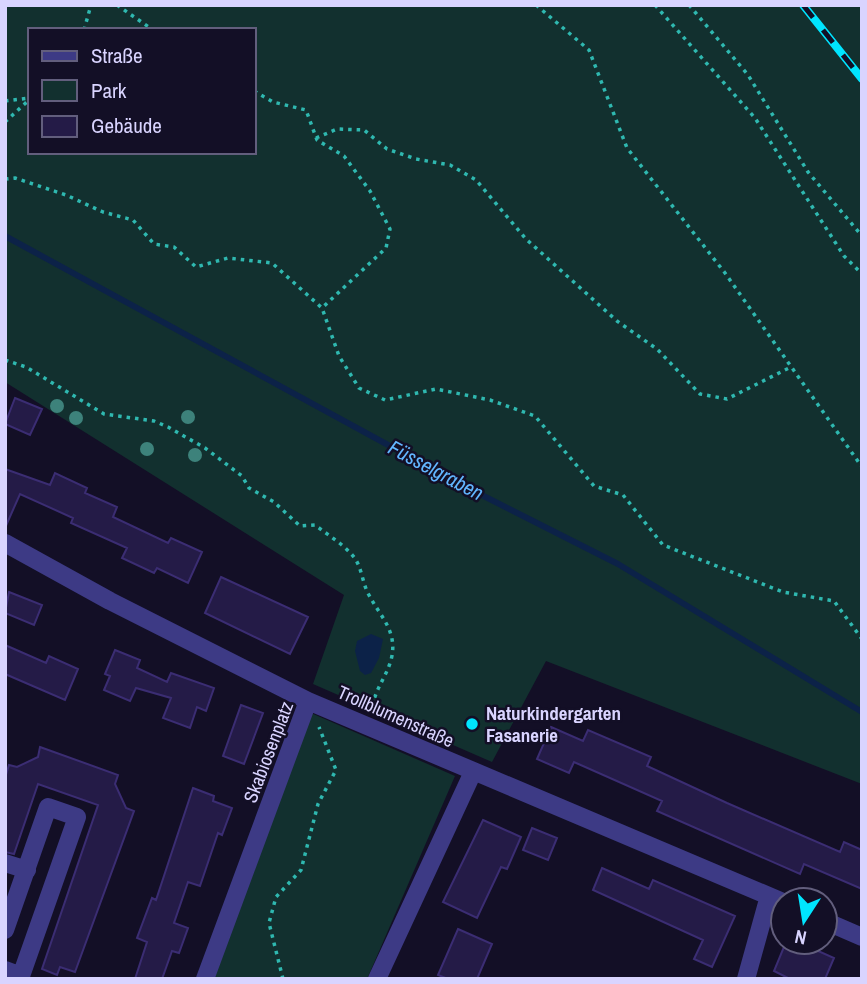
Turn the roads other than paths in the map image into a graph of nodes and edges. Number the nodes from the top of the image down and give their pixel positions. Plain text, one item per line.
1 (5, 543) edge
2 (308, 701) junction
3 (473, 772) junction
4 (5, 863) edge
5 (27, 870) junction
6 (769, 896) edge
7 (769, 918) edge
8 (839, 927) edge
9 (5, 930) edge
10 (862, 937) edge
11 (5, 970) edge
12 (205, 979) edge
13 (377, 979) edge
14 (746, 979) edge

1 - 2 street, Trollblumenstraße
2 - 3 street, Trollblumenstraße
2 - 12 street, Skabiosenplatz
3 - 6 street, Trollblumenstraße
3 - 13 street
4 - 5 street
5 - 9 street
5 - 11 street
7 - 14 street
8 - 10 street

